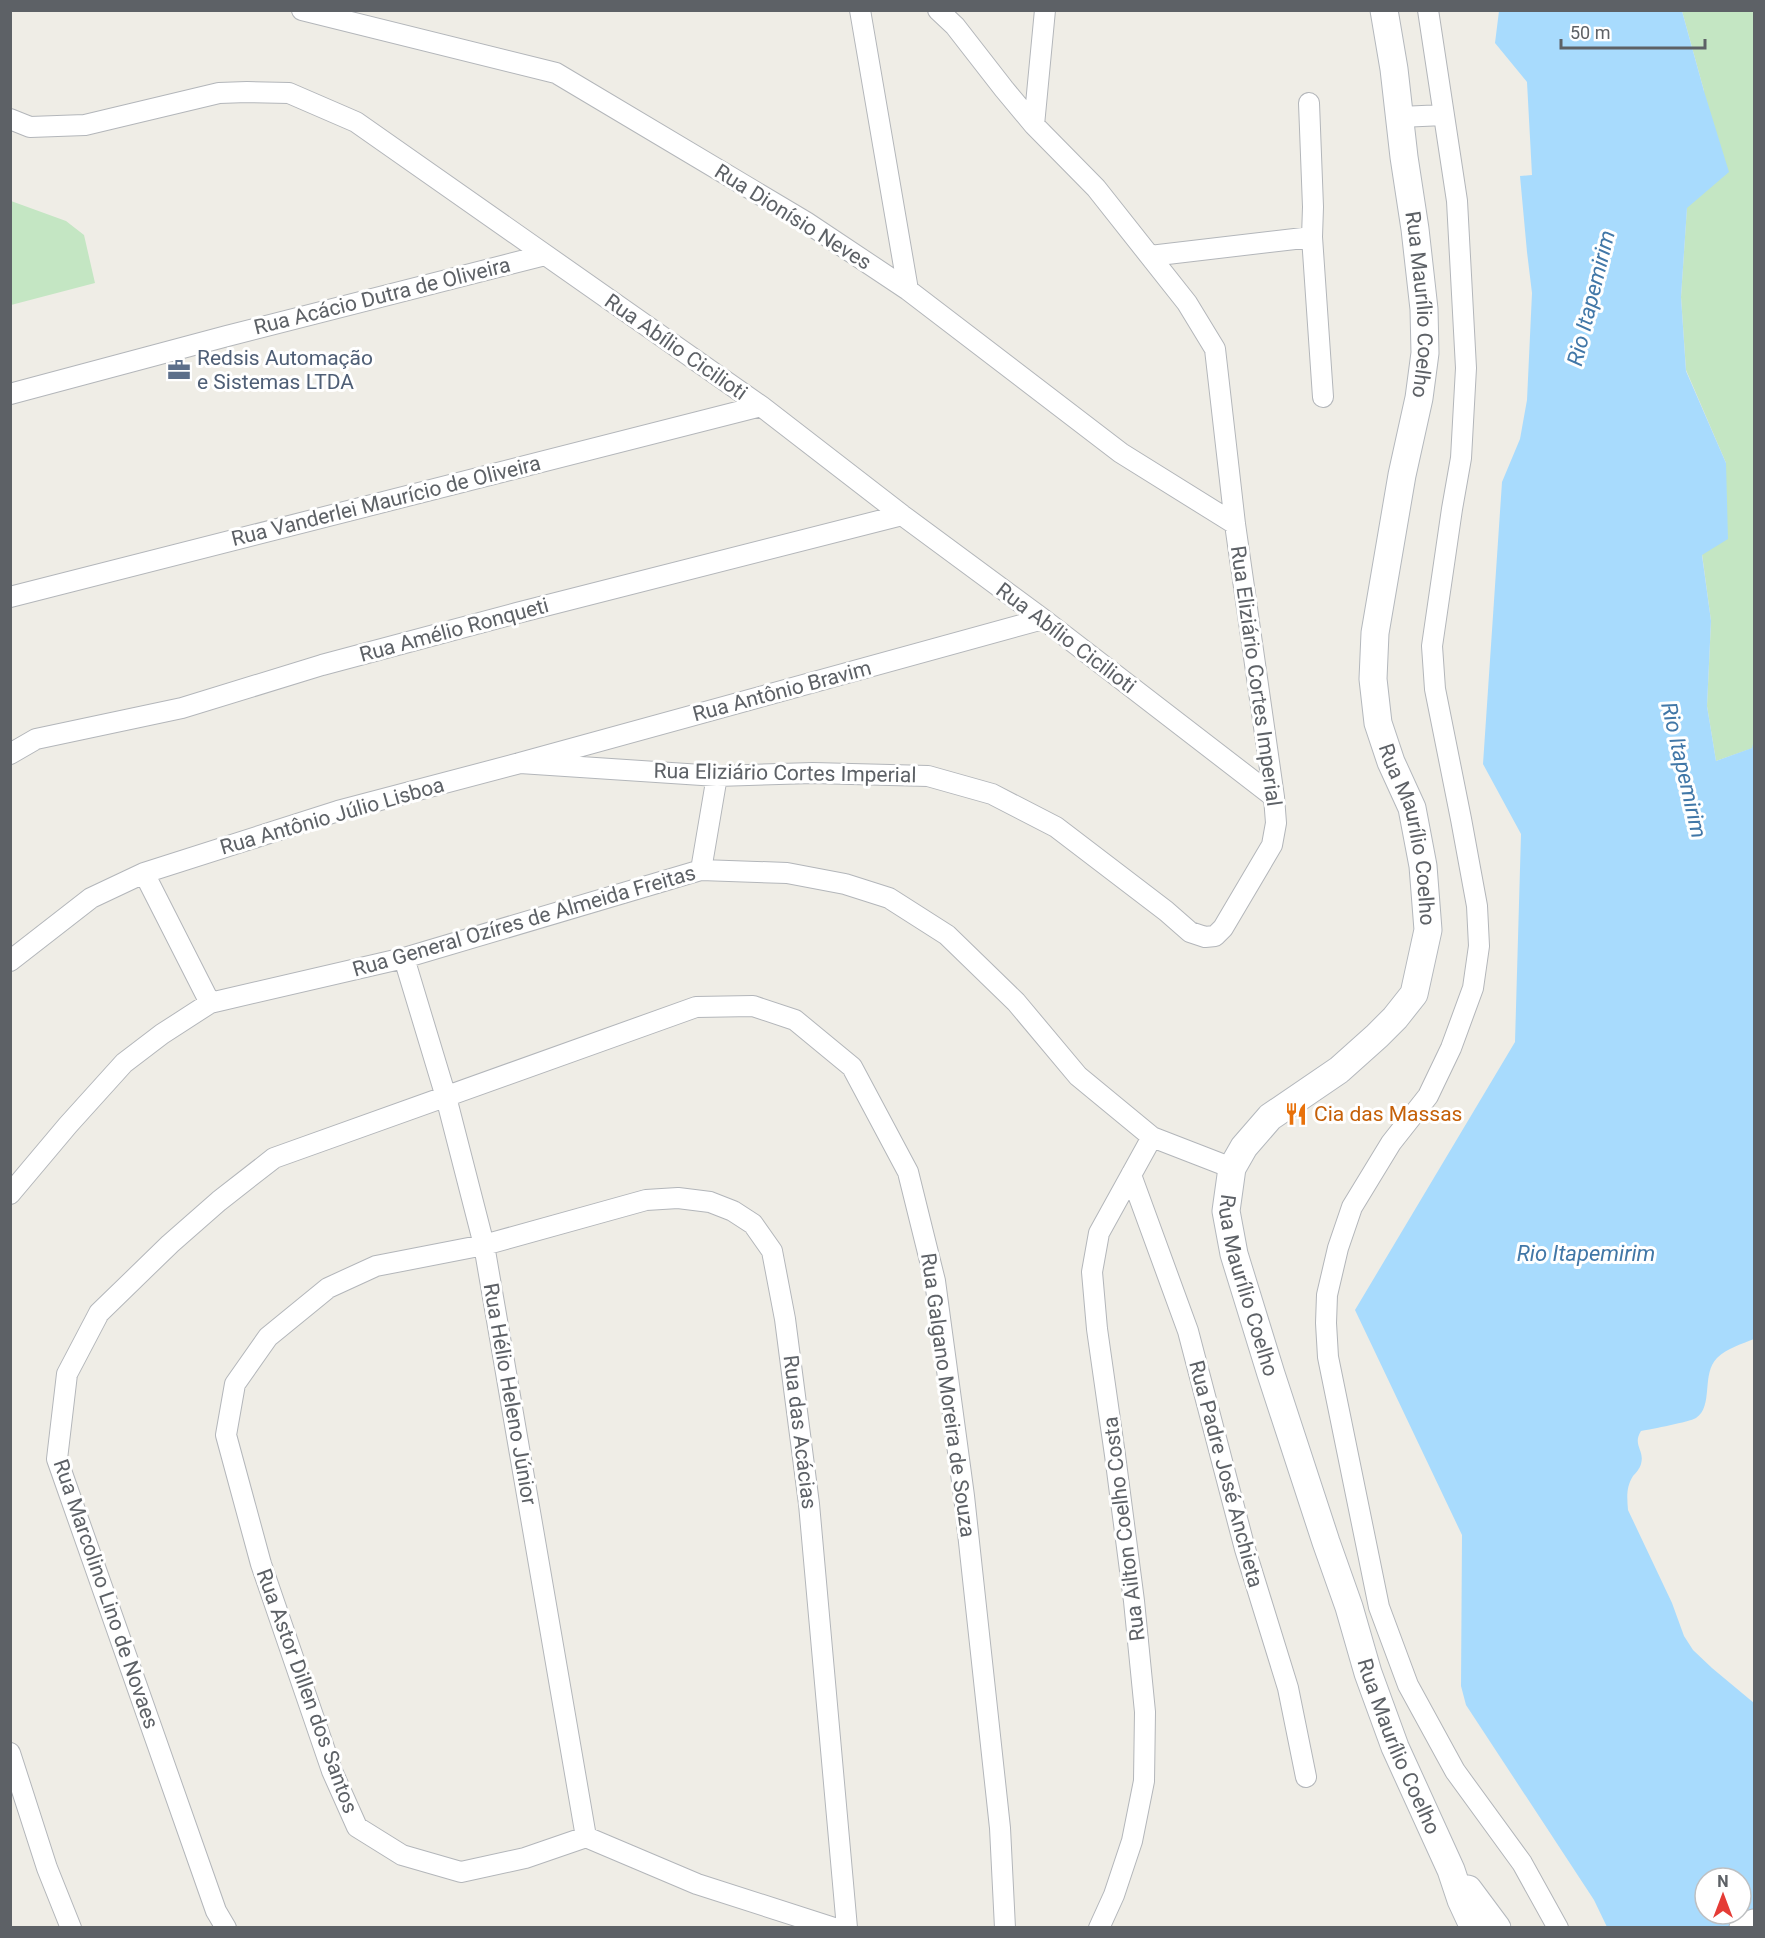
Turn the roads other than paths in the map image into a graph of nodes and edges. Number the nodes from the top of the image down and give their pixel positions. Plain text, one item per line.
1 (302, 10) edge
2 (860, 10) edge
3 (938, 10) edge
4 (1045, 10) edge
5 (1384, 10) edge
6 (1428, 10) edge
7 (1309, 103) dead end
8 (1444, 115) junction
9 (1400, 117) junction
10 (10, 119) edge
11 (1035, 125) junction
12 (1312, 237) junction
13 (545, 255) junction
14 (1150, 256) junction
15 (908, 290) junction
16 (10, 394) edge
17 (1323, 397) dead end
18 (761, 406) junction
19 (902, 515) junction
20 (1235, 524) junction
21 (10, 597) edge
22 (1043, 619) junction
23 (10, 754) edge
24 (520, 764) junction
25 (717, 776) junction
26 (1274, 797) junction
27 (701, 870) junction
28 (144, 873) junction
29 (404, 958) junction
30 (10, 961) edge
31 (210, 1003) junction
32 (446, 1097) junction
33 (1152, 1137) junction
34 (1232, 1168) junction
35 (1131, 1175) junction
36 (10, 1194) edge
37 (484, 1245) junction
38 (10, 1753) edge
39 (1306, 1777) dead end
40 (586, 1837) junction
41 (1451, 1870) junction
42 (1755, 1923) edge
43 (1556, 1924) edge
44 (71, 1928) edge
45 (226, 1928) edge
46 (834, 1928) edge
47 (847, 1928) edge
48 (1005, 1928) edge
49 (1099, 1928) edge
50 (1474, 1928) edge
51 (1497, 1928) edge
52 (1743, 1928) edge

1 - 15 street, Rua Dionísio Neves
2 - 15 street
3 - 11 street, Rua Eliziário Cortes Imperial
4 - 11 street
5 - 9 main road, Rua Maurílio Coelho
6 - 8 street
7 - 12 street
8 - 9 street
8 - 43 street
9 - 34 main road, Rua Maurílio Coelho
10 - 13 street, Rua Abílio Cicilioti
11 - 14 street, Rua Eliziário Cortes Imperial
12 - 14 street
12 - 17 street
13 - 16 street, Rua Acácio Dutra de Oliveira
13 - 18 street, Rua Abílio Cicilioti
14 - 20 street, Rua Eliziário Cortes Imperial
15 - 20 street, Rua Dionísio Neves
18 - 19 street, Rua Abílio Cicilioti
18 - 21 street, Rua Vanderlei Maurício de Oliveira
19 - 22 street, Rua Abílio Cicilioti
19 - 23 street, Rua Amélio Ronqueti
20 - 26 street, Rua Eliziário Cortes Imperial
22 - 24 street, Rua Antônio Bravim
22 - 26 street, Rua Abílio Cicilioti
24 - 25 street, Rua Eliziário Cortes Imperial
24 - 28 street, Rua Antônio Júlio Lisboa
25 - 26 street, Rua Eliziário Cortes Imperial
25 - 27 street
27 - 29 street, Rua General Ozíres de Almeida Freitas
27 - 33 street, Rua General Ozíres de Almeida Freitas
28 - 30 street, Rua Antônio Júlio Lisboa
28 - 31 street
29 - 31 street, Rua General Ozíres de Almeida Freitas
29 - 32 street, Rua Hélio Heleno Júnior
31 - 36 street, Rua General Ozíres de Almeida Freitas
32 - 37 street, Rua Hélio Heleno Júnior
32 - 45 street, Rua Marcolino Lino de Novaes
32 - 48 street, Rua Galgano Moreira de Souza
33 - 34 street, Rua General Ozíres de Almeida Freitas
33 - 35 street, Rua Ailton Coelho Costa
34 - 41 main road, Rua Maurílio Coelho
35 - 39 street, Rua Padre José Anchieta
35 - 49 street, Rua Ailton Coelho Costa
37 - 40 street, Rua Hélio Heleno Júnior
37 - 40 street, Rua Astor Dillen dos Santos
37 - 47 street, Rua das Acácias
38 - 44 street
40 - 46 street
41 - 50 main road
41 - 51 main road
42 - 52 main road

